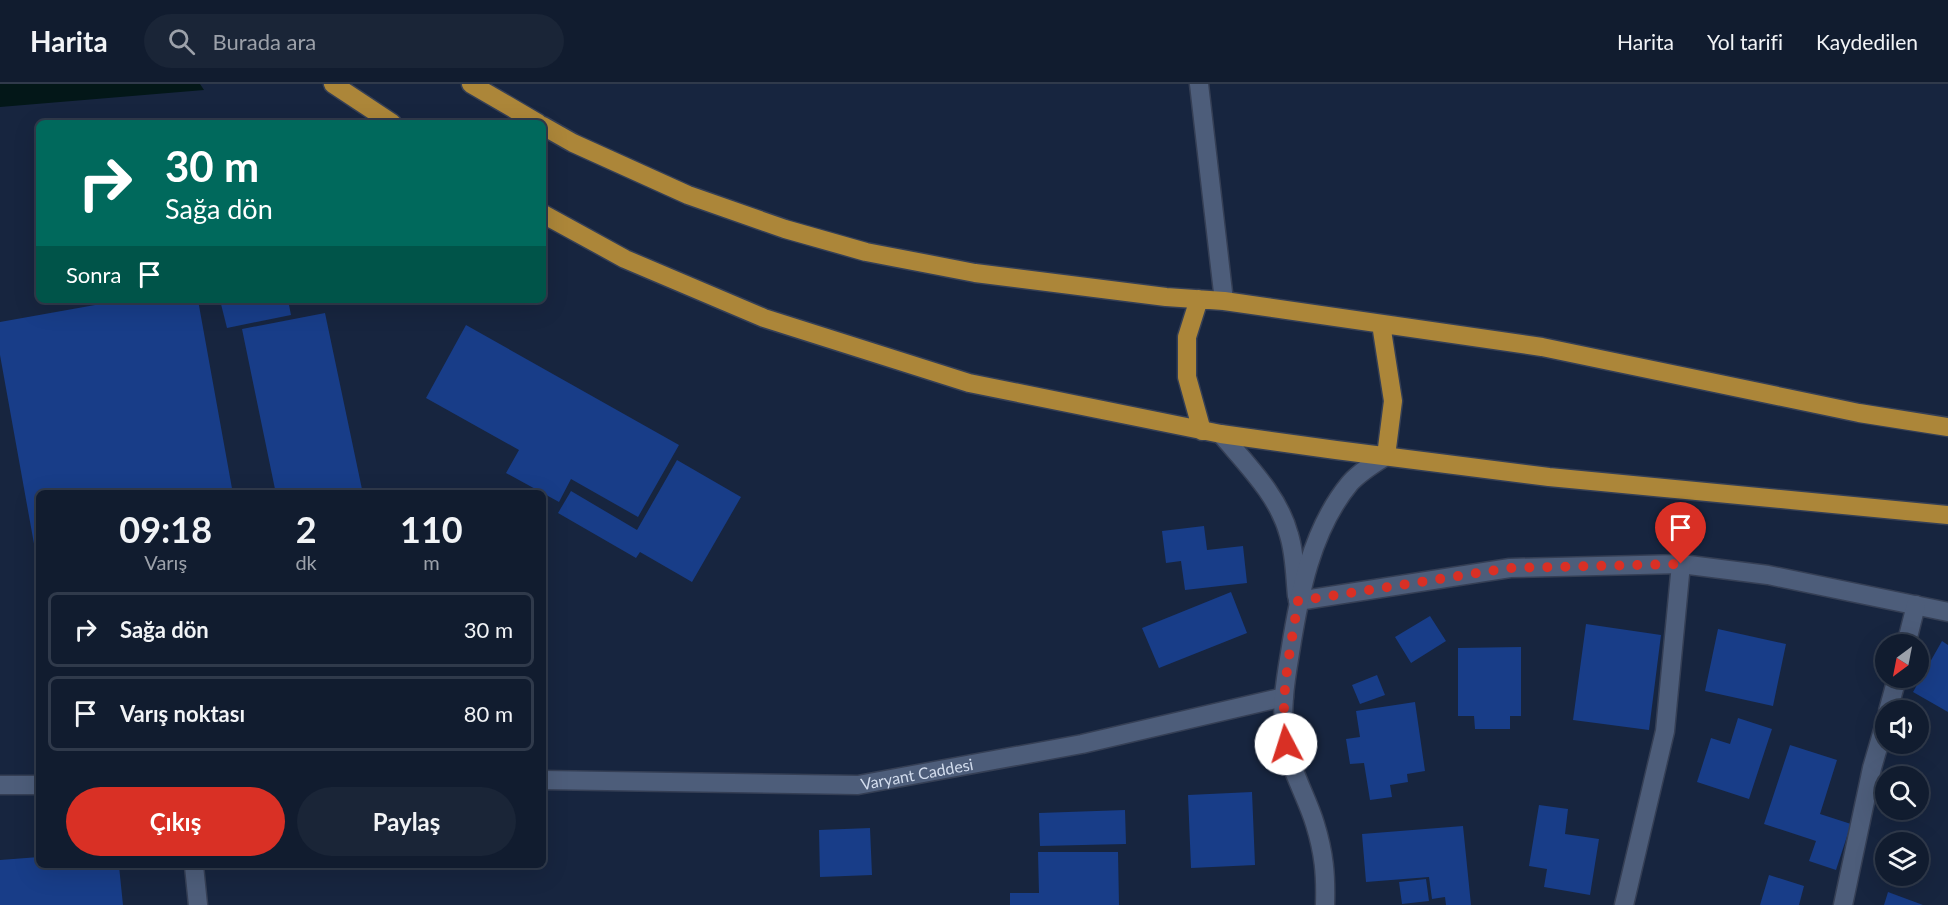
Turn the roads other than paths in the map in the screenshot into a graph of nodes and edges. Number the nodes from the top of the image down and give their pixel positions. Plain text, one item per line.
1 (333, 84) edge
2 (471, 84) edge
3 (1199, 84) edge
4 (387, 120) edge
5 (533, 120) edge
6 (546, 128) edge
7 (546, 216) edge
8 (1199, 299) junction
9 (1224, 301) junction
10 (1381, 324) junction
11 (1948, 427) edge
12 (1203, 431) junction
13 (1221, 434) junction
14 (1386, 456) junction
15 (1948, 515) edge
16 (1681, 564) junction
17 (1298, 601) junction
18 (1916, 605) junction
19 (1948, 612) edge
20 (1909, 634) edge
21 (1284, 698) junction
22 (1876, 754) edge
23 (546, 780) edge
24 (36, 784) edge
25 (0, 785) edge
26 (194, 868) edge
27 (198, 905) edge
28 (1325, 905) edge
29 (1624, 905) edge
30 (1843, 905) edge

1 - 4 highway
2 - 5 highway
3 - 9 street
6 - 8 highway
7 - 12 highway
8 - 9 highway
8 - 12 highway
9 - 10 highway
10 - 11 highway
10 - 14 highway
12 - 13 highway
13 - 14 highway
13 - 17 street
14 - 15 highway
14 - 17 street
16 - 17 street
16 - 18 street
16 - 29 street
17 - 21 street
18 - 19 street
18 - 20 street
21 - 23 street, Varyant Caddesi
21 - 28 street
22 - 30 street
24 - 25 street
26 - 27 street

